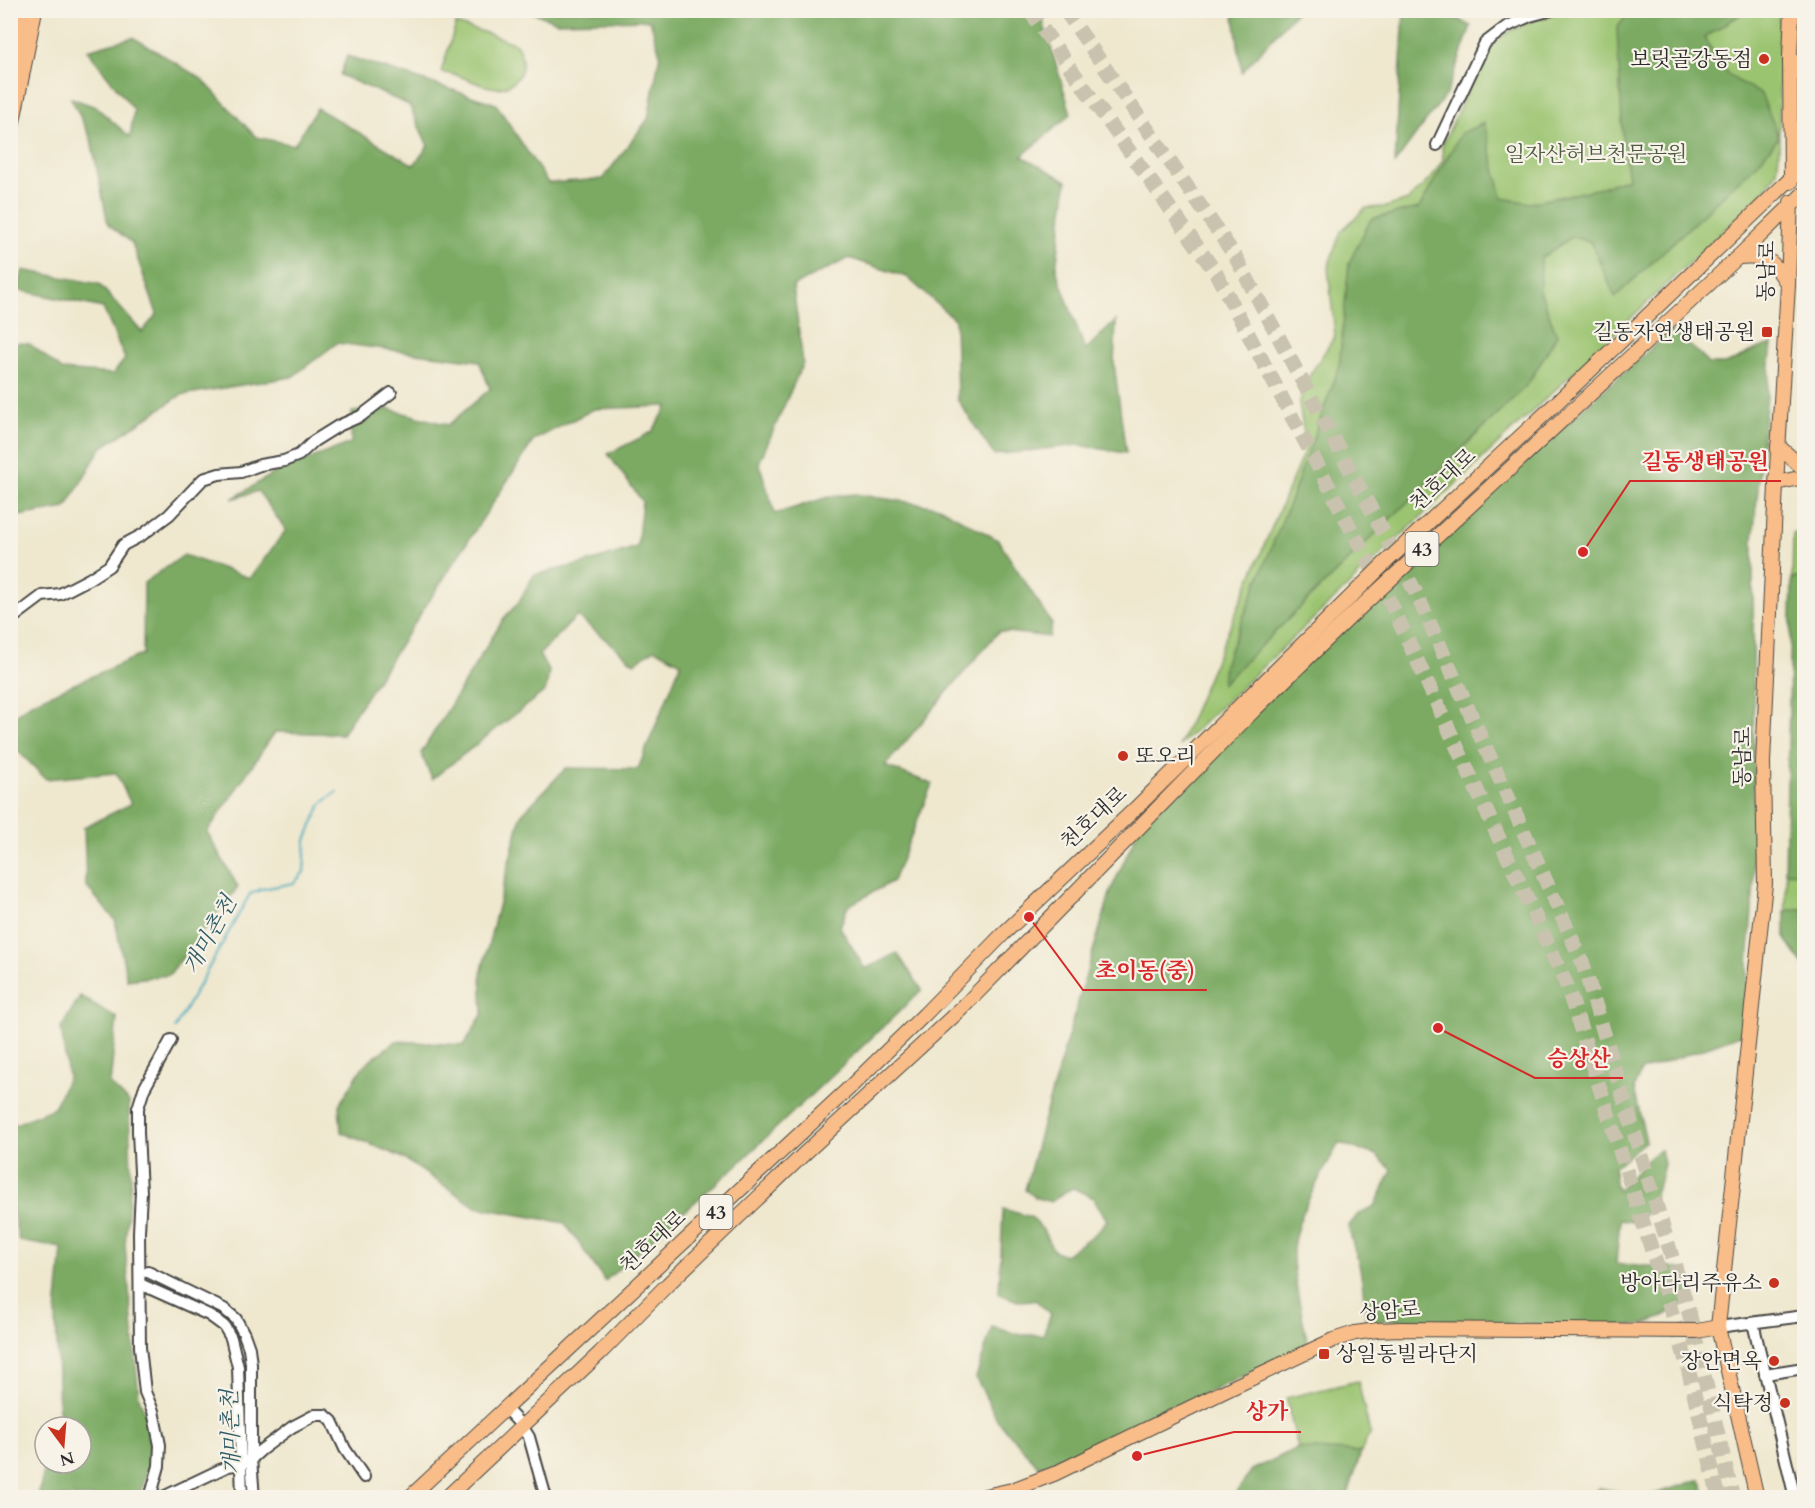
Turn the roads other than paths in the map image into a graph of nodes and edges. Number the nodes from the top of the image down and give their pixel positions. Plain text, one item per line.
1 (21, 10) edge
2 (35, 10) edge
3 (1552, 10) edge
4 (1791, 10) edge
5 (1790, 57) junction
6 (10, 73) edge
7 (1804, 77) edge
8 (10, 137) edge
9 (1437, 145) dead end
10 (1804, 166) edge
11 (1791, 179) junction
12 (1804, 193) edge
13 (1791, 206) junction
14 (1738, 257) junction
15 (1788, 285) junction
16 (391, 393) dead end
17 (1778, 446) junction
18 (1804, 469) edge
19 (1804, 477) edge
20 (1776, 483) junction
21 (10, 620) edge
22 (171, 1040) dead end
23 (148, 1272) dead end
24 (140, 1284) junction
25 (1804, 1316) edge
26 (1753, 1323) junction
27 (1718, 1327) junction
28 (1804, 1368) edge
29 (1765, 1374) junction
30 (505, 1408) junction
31 (522, 1426) junction
32 (251, 1459) junction
33 (241, 1464) junction
34 (364, 1477) dead end
35 (150, 1497) edge
36 (161, 1497) edge
37 (242, 1497) edge
38 (254, 1497) edge
39 (409, 1497) edge
40 (446, 1497) edge
41 (546, 1497) edge
42 (976, 1497) edge
43 (1757, 1497) edge
44 (1795, 1497) edge

1 - 6 main road
2 - 8 main road
3 - 9 street
4 - 5 main road, 동남로
5 - 7 main road
5 - 11 main road, 동남로
10 - 11 main road, 천호대로 / 43
11 - 13 main road, 동남로
11 - 30 main road, 천호대로 / 43
12 - 13 main road, 천호대로 / 43
13 - 14 main road, 천호대로 / 43
13 - 15 main road, 동남로
14 - 15 main road
14 - 31 main road, 천호대로 / 43
15 - 17 main road, 동남로
16 - 21 street
17 - 18 main road
17 - 20 main road, 동남로
19 - 20 main road
20 - 27 main road, 동남로
22 - 24 street
23 - 32 street
24 - 33 street
24 - 35 street
25 - 26 street, 상암로
26 - 27 street, 상암로
26 - 29 street
27 - 42 main road, 상암로
27 - 43 main road, 동남로
28 - 29 street
29 - 44 street
30 - 31 street
30 - 39 main road, 천호대로 / 43
31 - 40 main road, 천호대로 / 43
31 - 41 street
32 - 33 street
32 - 34 street
32 - 38 street
33 - 36 street
33 - 37 street

